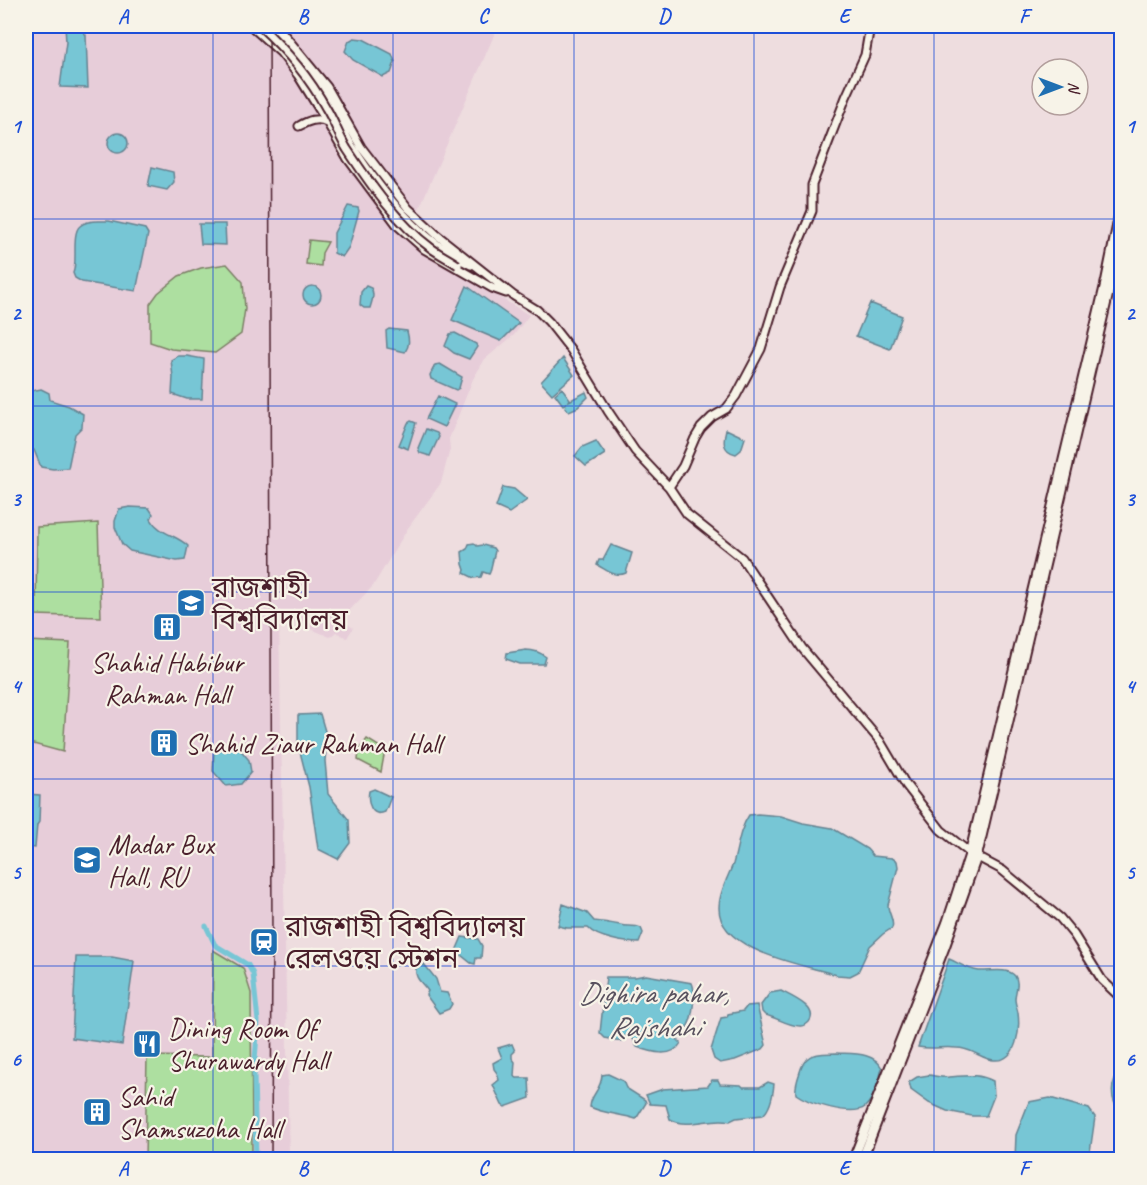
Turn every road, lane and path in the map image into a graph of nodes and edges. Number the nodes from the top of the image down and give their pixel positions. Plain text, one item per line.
1 (251, 26) edge
2 (260, 26) edge
3 (269, 26) edge
4 (277, 26) edge
5 (870, 26) edge
6 (327, 122) junction
7 (299, 126) dead end
8 (1122, 202) edge
9 (1122, 230) edge
10 (460, 263) junction
11 (479, 269) junction
12 (473, 276) junction
13 (514, 296) junction
14 (669, 487) junction
15 (974, 854) junction
16 (1122, 999) edge
17 (853, 1160) edge
18 (862, 1160) edge

1 - 6 main road
2 - 10 main road, bridge
3 - 10 main road
4 - 11 main road
5 - 14 main road
6 - 7 main road
6 - 12 main road
8 - 15 main road
9 - 15 main road
10 - 11 main road
10 - 12 main road
11 - 13 main road
12 - 13 main road
13 - 14 main road
14 - 15 main road
15 - 16 main road
15 - 17 main road
15 - 18 main road

